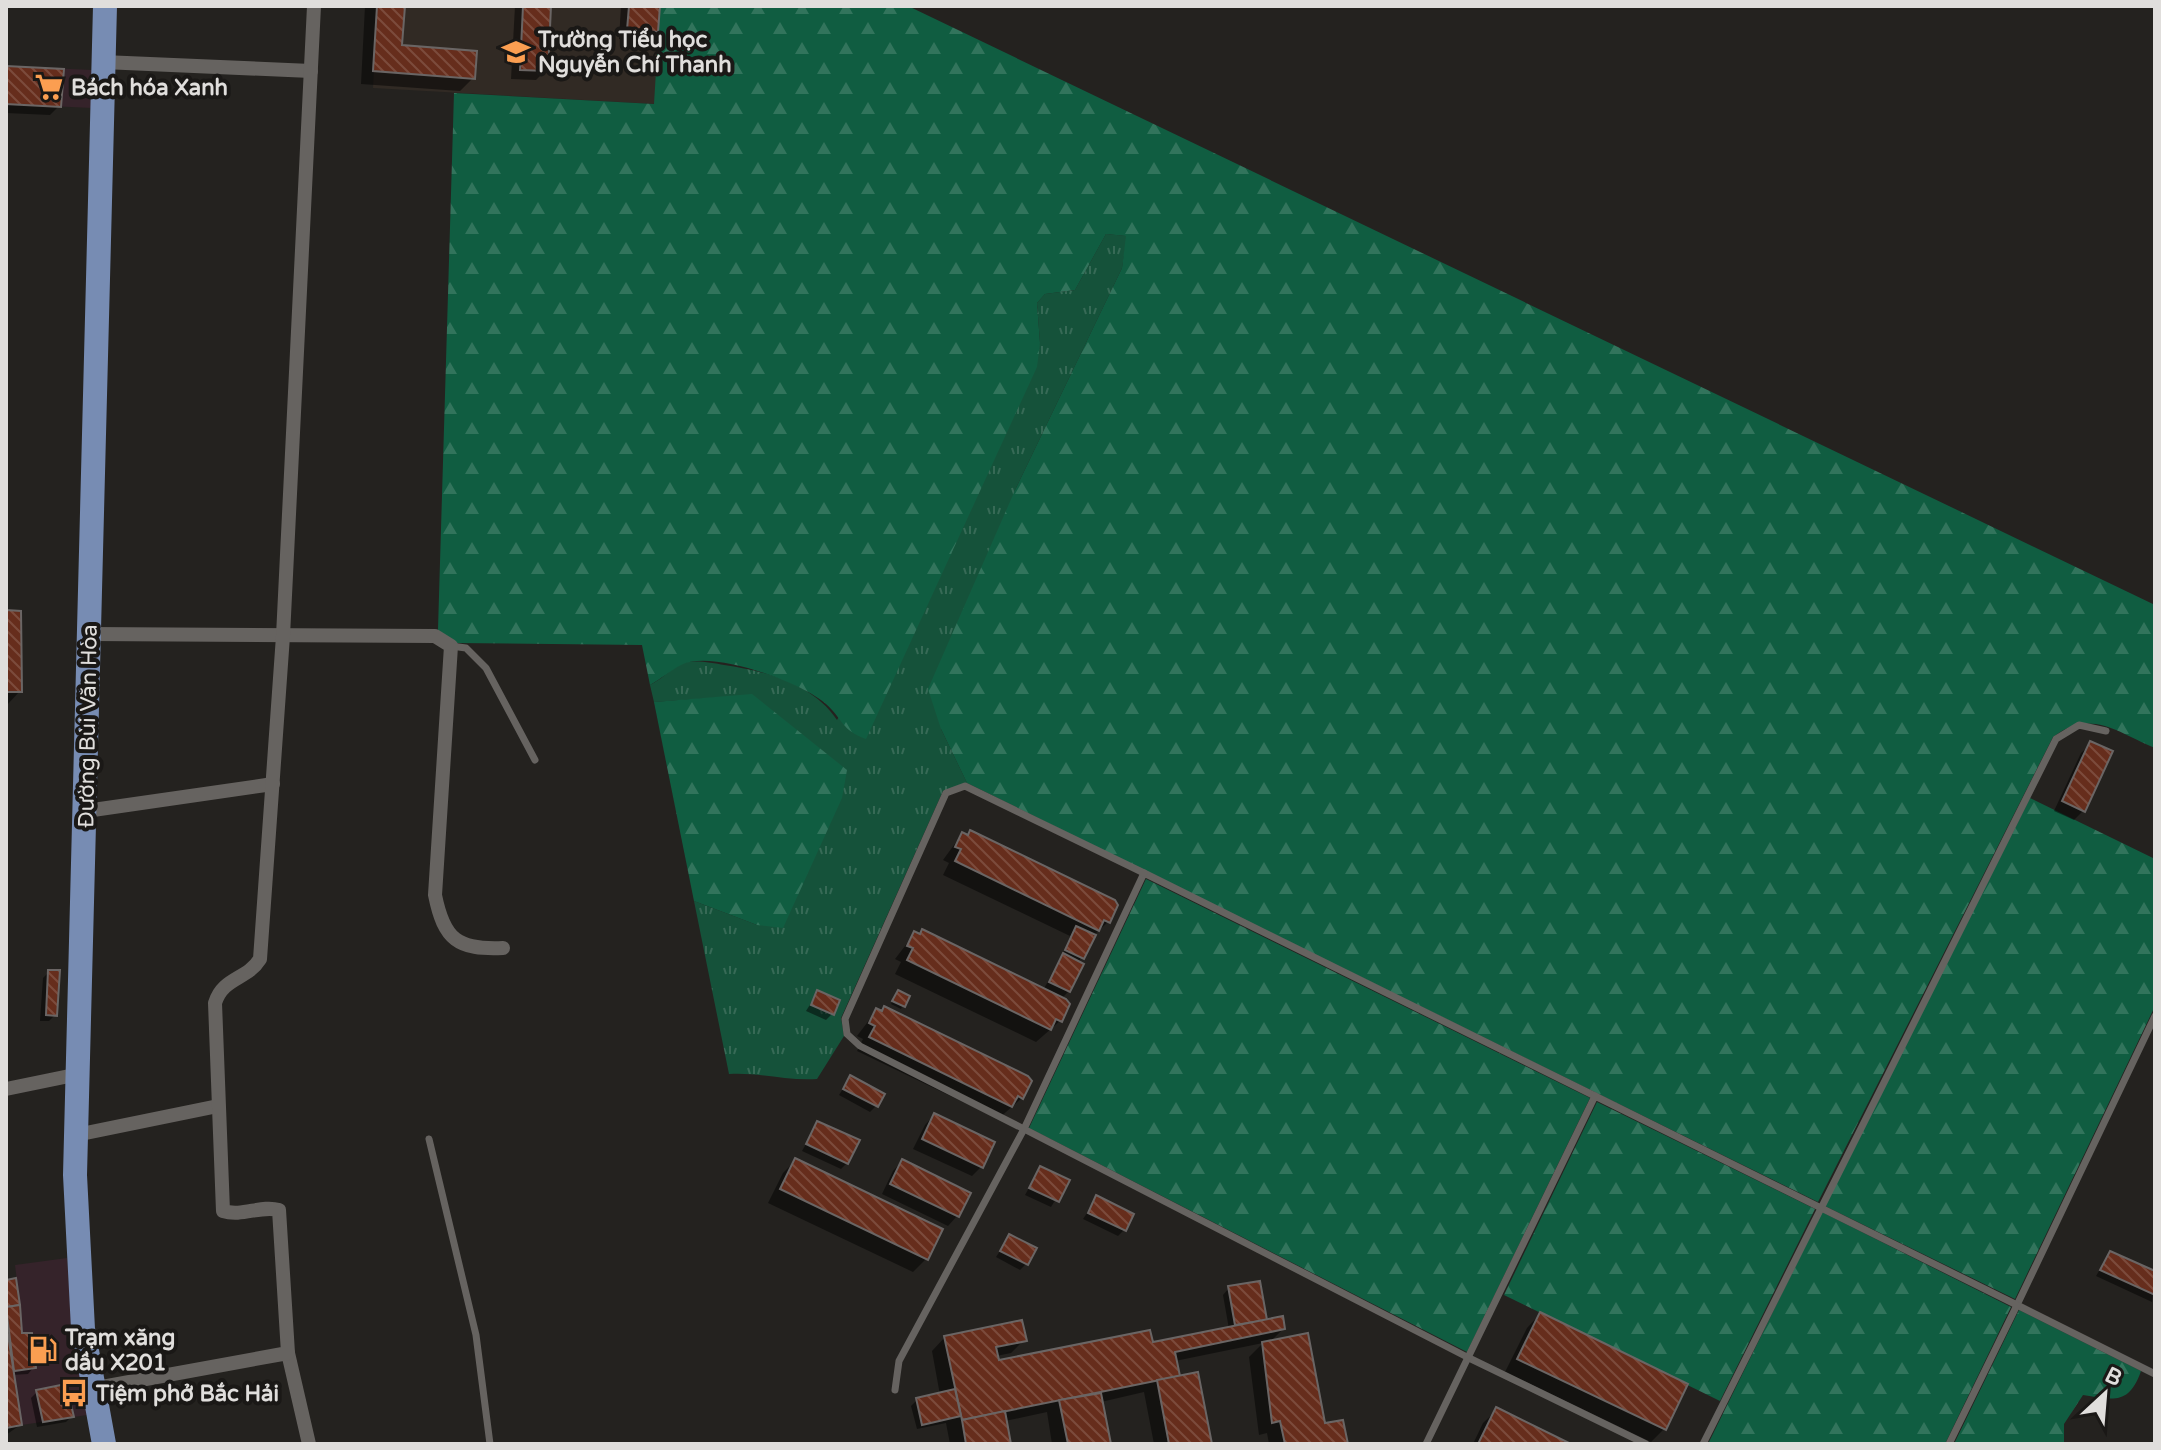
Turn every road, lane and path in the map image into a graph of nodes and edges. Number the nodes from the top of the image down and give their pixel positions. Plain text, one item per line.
1 (105, 6) edge
2 (314, 6) edge
3 (103, 62) junction
4 (311, 71) junction
5 (89, 634) junction
6 (283, 636) junction
7 (451, 646) junction
8 (2106, 731) dead end
9 (535, 760) dead end
10 (273, 784) junction
11 (86, 811) junction
12 (1144, 873) junction
13 (503, 948) dead end
14 (2155, 1016) edge
15 (79, 1074) junction
16 (6, 1089) edge
17 (1595, 1096) junction
18 (218, 1106) junction
19 (1024, 1129) junction
20 (76, 1135) junction
21 (429, 1139) dead end
22 (1820, 1207) junction
23 (2017, 1305) junction
24 (288, 1353) junction
25 (1469, 1358) junction
26 (2155, 1374) edge
27 (91, 1389) junction
28 (895, 1390) dead end
29 (104, 1444) edge
30 (309, 1444) edge
31 (490, 1444) edge
32 (1426, 1444) edge
33 (1646, 1444) edge
34 (1703, 1444) edge
35 (1949, 1444) edge

1 - 3 main road, Đường Bùi Văn Hòa
2 - 4 street
3 - 4 street
3 - 5 main road, Đường Bùi Văn Hòa
4 - 6 street
5 - 6 street
5 - 11 main road, Đường Bùi Văn Hòa
6 - 7 street
6 - 10 street
7 - 9 lane
7 - 13 street
8 - 22 lane
10 - 11 street
10 - 18 street
11 - 15 main road, Đường Bùi Văn Hòa
12 - 17 lane
12 - 19 lane
12 - 19 lane
14 - 23 lane
15 - 16 street
15 - 20 main road, Đường Bùi Văn Hòa
17 - 22 lane
17 - 25 lane
18 - 20 street
18 - 24 street
19 - 25 lane
19 - 28 lane
20 - 27 main road, Đường Bùi Văn Hòa
21 - 31 lane
22 - 23 lane
22 - 34 lane
23 - 26 lane
23 - 35 lane
24 - 27 street
24 - 30 street
25 - 32 lane
25 - 33 lane
27 - 29 main road, Đường Bùi Văn Hòa

